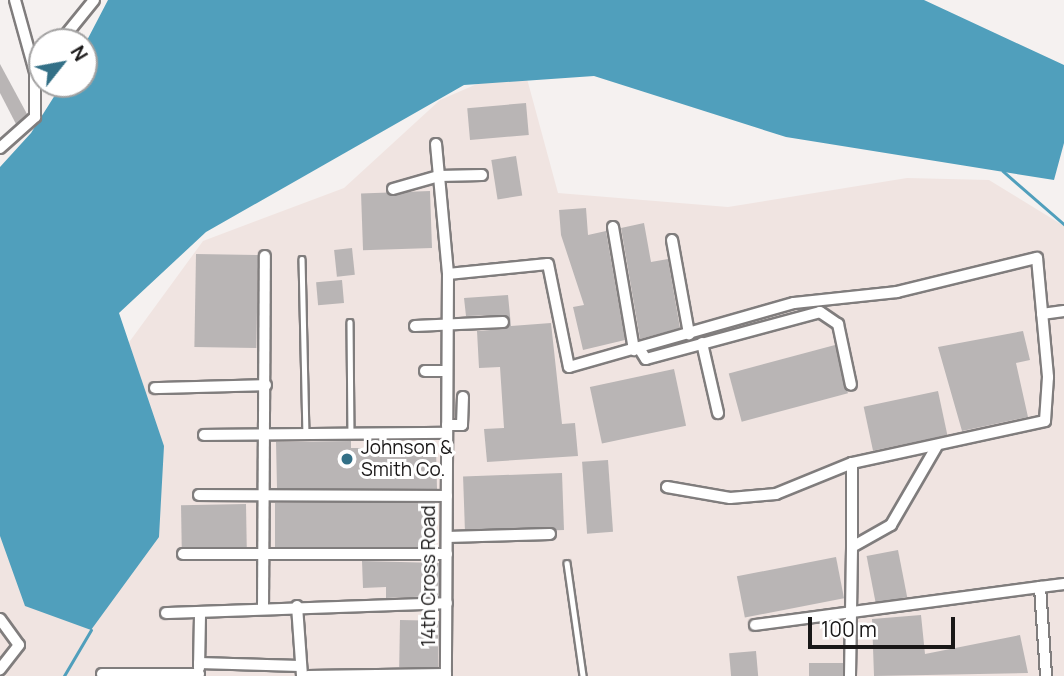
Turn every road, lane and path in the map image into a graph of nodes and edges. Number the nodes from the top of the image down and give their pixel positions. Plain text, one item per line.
1 (16, 0) edge
2 (94, 0) edge
3 (71, 28) edge
4 (28, 35) edge
5 (37, 98) edge
6 (436, 144) dead end
7 (0, 148) edge
8 (482, 175) dead end
9 (439, 176) junction
10 (393, 189) dead end
11 (613, 227) dead end
12 (672, 240) dead end
13 (265, 256) dead end
14 (302, 259) dead end
15 (448, 274) junction
16 (1064, 311) edge
17 (1042, 314) junction
18 (350, 322) dead end
19 (503, 322) dead end
20 (448, 325) junction
21 (415, 326) dead end
22 (690, 334) junction
23 (702, 343) junction
24 (637, 349) junction
25 (425, 371) dead end
26 (447, 371) junction
27 (266, 385) junction
28 (851, 385) dead end
29 (155, 388) dead end
30 (463, 397) dead end
31 (718, 413) dead end
32 (447, 429) junction
33 (266, 433) junction
34 (306, 433) junction
35 (351, 433) junction
36 (204, 435) dead end
37 (937, 446) junction
38 (852, 463) junction
39 (667, 487) dead end
40 (199, 495) dead end
41 (265, 496) junction
42 (447, 496) junction
43 (550, 534) dead end
44 (447, 537) junction
45 (852, 547) junction
46 (183, 554) dead end
47 (447, 554) junction
48 (264, 555) junction
49 (567, 563) dead end
50 (1064, 583) edge
51 (1040, 587) junction
52 (447, 603) junction
53 (298, 606) junction
54 (263, 609) junction
55 (166, 613) dead end
56 (200, 614) junction
57 (852, 614) junction
58 (0, 619) edge
59 (755, 625) dead end
60 (0, 669) edge
61 (199, 671) edge
62 (301, 671) edge
63 (102, 674) dead end
64 (446, 675) edge
65 (308, 676) edge
66 (583, 676) edge
67 (850, 676) edge
68 (1046, 676) edge

1 - 4 street
2 - 3 street
5 - 7 street
6 - 9 street, 14th Cross Road
8 - 9 street
9 - 10 street
9 - 15 street, 14th Cross Road
11 - 24 street
12 - 22 street
13 - 27 street
14 - 34 lane
15 - 20 street, 14th Cross Road
15 - 24 street
16 - 17 street
17 - 22 street
17 - 37 street
18 - 35 lane
19 - 20 street
20 - 21 street
20 - 26 street, 14th Cross Road
22 - 24 street
23 - 24 street
23 - 28 street
23 - 31 street
25 - 26 street
26 - 32 street, 14th Cross Road
27 - 29 street
27 - 33 street
30 - 32 street
32 - 35 street
32 - 42 street, 14th Cross Road
33 - 34 street
33 - 36 street
33 - 41 street
34 - 35 street
37 - 38 street
37 - 45 street
38 - 39 street
38 - 45 street
40 - 41 street
41 - 42 street
41 - 48 street
42 - 44 street, 14th Cross Road
43 - 44 street
44 - 47 street, 14th Cross Road
45 - 57 street
46 - 48 street
47 - 48 street
47 - 52 street, 14th Cross Road
48 - 54 street
49 - 66 lane
50 - 51 street
51 - 57 street
51 - 68 street
52 - 53 street
52 - 64 street, 14th Cross Road
53 - 54 street
53 - 62 street
54 - 56 street
55 - 56 street
56 - 61 street
57 - 59 street
57 - 67 street
58 - 60 street
61 - 62 street
61 - 63 street
64 - 65 street

